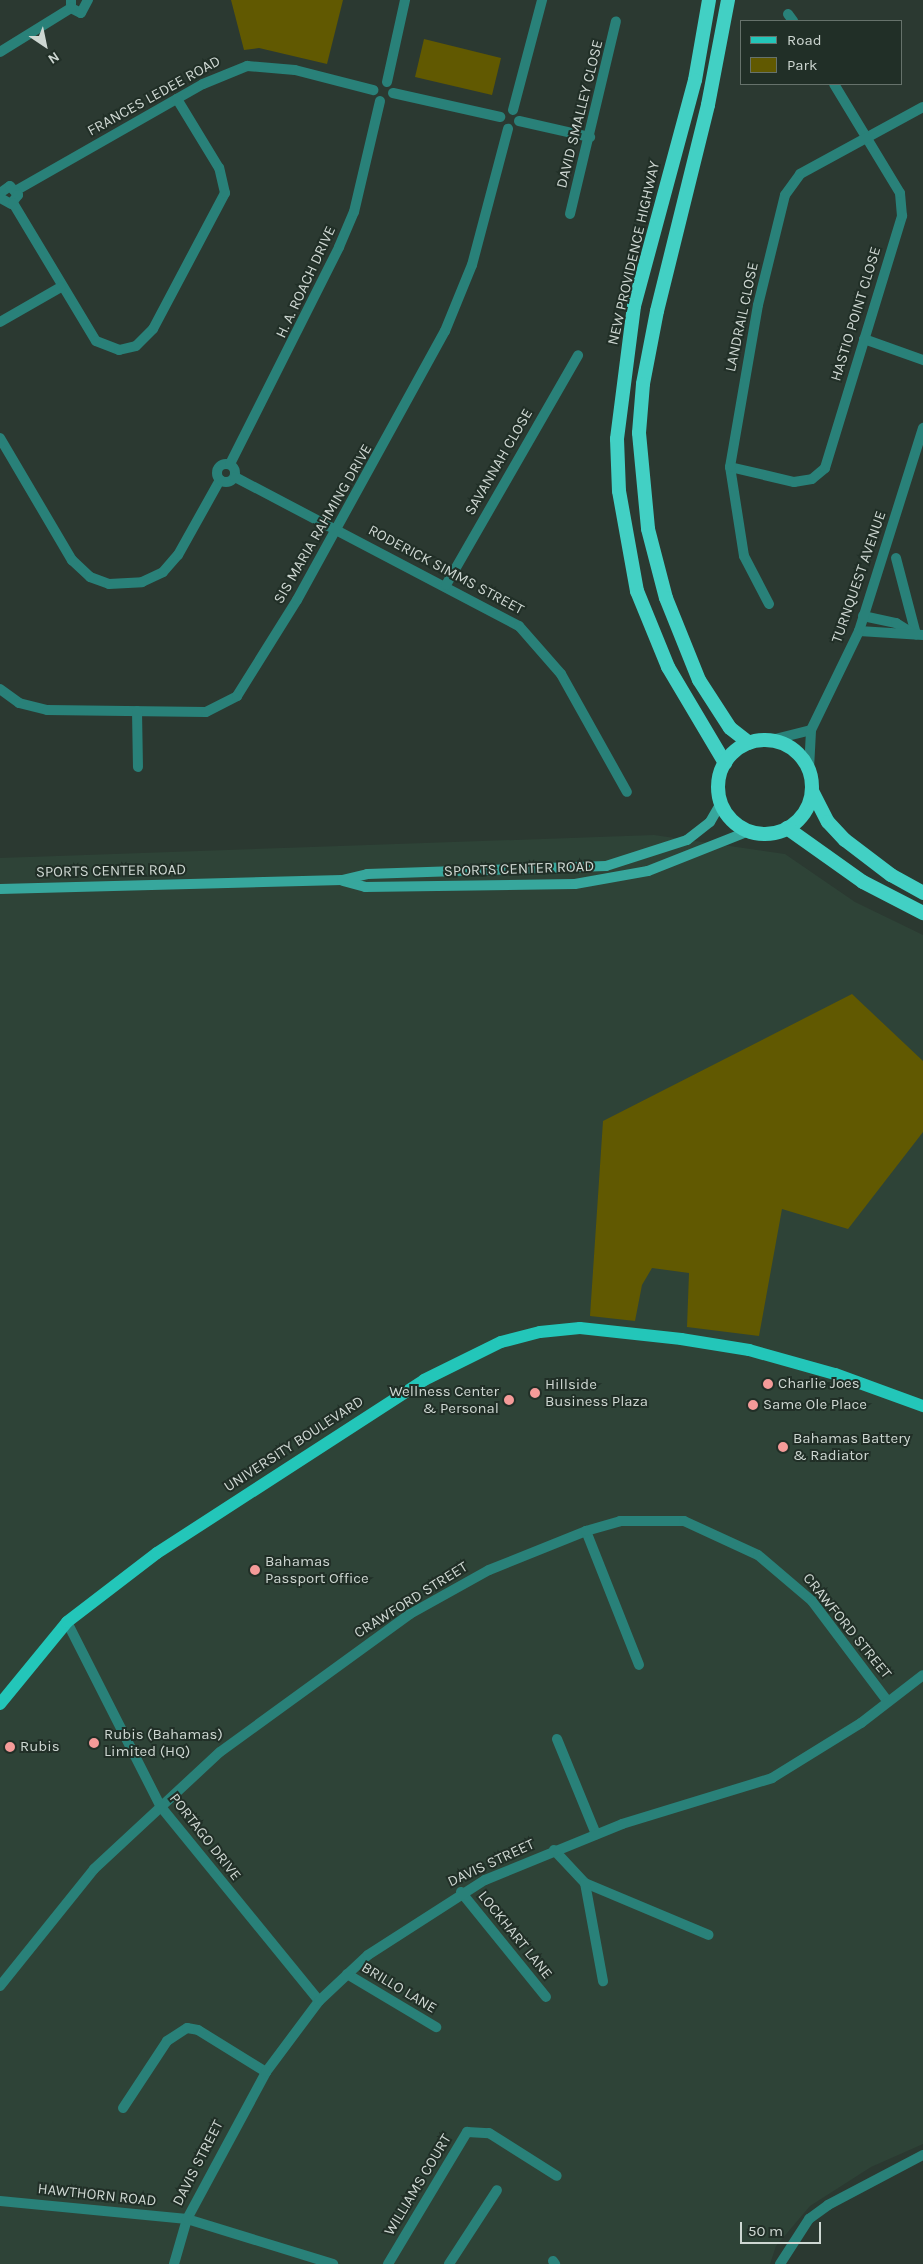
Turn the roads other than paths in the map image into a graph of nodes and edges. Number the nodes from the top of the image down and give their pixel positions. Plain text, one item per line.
1 (88, 0) edge
2 (405, 0) edge
3 (542, 0) edge
4 (709, 0) edge
5 (728, 0) edge
6 (71, 4) edge
7 (616, 21) dead end
8 (0, 52) edge
9 (387, 82) junction
10 (835, 85) edge
11 (373, 90) junction
12 (393, 93) junction
13 (177, 99) junction
14 (380, 100) junction
15 (923, 107) edge
16 (513, 110) junction
17 (500, 117) junction
18 (519, 121) junction
19 (508, 129) junction
20 (590, 137) junction
21 (870, 138) junction
22 (1, 187) edge
23 (17, 190) junction
24 (0, 198) edge
25 (13, 203) junction
26 (570, 214) dead end
27 (61, 286) junction
28 (0, 322) edge
29 (864, 339) junction
30 (578, 355) dead end
31 (923, 360) edge
32 (923, 428) edge
33 (0, 438) edge
34 (230, 464) junction
35 (730, 467) junction
36 (235, 477) junction
37 (220, 480) junction
38 (336, 529) junction
39 (896, 558) dead end
40 (446, 584) junction
41 (769, 604) dead end
42 (863, 616) junction
43 (859, 631) junction
44 (917, 634) edge
45 (0, 689) edge
46 (137, 710) junction
47 (811, 730) junction
48 (771, 740) junction
49 (749, 743) junction
50 (725, 763) junction
51 (138, 767) dead end
52 (809, 769) junction
53 (812, 791) junction
54 (627, 792) dead end
55 (722, 804) junction
56 (787, 828) junction
57 (750, 831) junction
58 (342, 880) junction
59 (0, 889) edge
60 (923, 893) edge
61 (923, 913) edge
62 (923, 1406) edge
63 (586, 1531) junction
64 (68, 1622) junction
65 (639, 1665) dead end
66 (923, 1675) edge
67 (888, 1702) junction
68 (0, 1704) edge
69 (557, 1739) dead end
70 (160, 1807) junction
71 (596, 1834) junction
72 (554, 1850) junction
73 (584, 1883) junction
74 (461, 1892) junction
75 (709, 1935) dead end
76 (347, 1974) junction
77 (603, 1981) dead end
78 (0, 1986) edge
79 (546, 1997) dead end
80 (318, 2001) junction
81 (436, 2027) dead end
82 (266, 2072) junction
83 (123, 2108) dead end
84 (923, 2155) edge
85 (557, 2176) dead end
86 (497, 2190) dead end
87 (0, 2201) edge
88 (187, 2219) junction
89 (782, 2261) edge
90 (174, 2264) edge
91 (333, 2264) edge
92 (388, 2264) edge
93 (449, 2264) edge

1 - 6 street
2 - 9 street
3 - 16 street
4 - 50 highway, NEW PROVIDENCE HIGHWAY
5 - 49 highway
6 - 8 street
7 - 20 street, DAVID SMALLEY CLOSE
9 - 11 street
9 - 12 street
10 - 21 street, HASTIO POINT CLOSE
11 - 13 street, FRANCES LEDEE ROAD
11 - 14 street
12 - 14 street
12 - 17 street
13 - 23 street, FRANCES LEDEE ROAD
13 - 27 street
14 - 34 street, H. A. ROACH DRIVE
15 - 21 street, LANDRAIL CLOSE
16 - 17 street
16 - 18 street
17 - 19 street
18 - 19 street
18 - 20 street
19 - 38 street, SIS MARIA RAHMING DRIVE
20 - 26 street, DAVID SMALLEY CLOSE
21 - 29 street, HASTIO POINT CLOSE
21 - 35 street, LANDRAIL CLOSE
22 - 23 street
23 - 25 street
24 - 25 street
25 - 27 street
27 - 28 street
29 - 31 street
29 - 35 street, HASTIO POINT CLOSE
30 - 40 street, SAVANNAH CLOSE
32 - 42 street, TURNQUEST AVENUE
33 - 37 street
34 - 36 street
34 - 37 street, H. A. ROACH DRIVE
35 - 41 street, LANDRAIL CLOSE
36 - 37 street
36 - 38 street, RODERICK SIMMS STREET
38 - 40 street, RODERICK SIMMS STREET
38 - 46 street, SIS MARIA RAHMING DRIVE
39 - 44 street
40 - 54 street, RODERICK SIMMS STREET
42 - 43 street, TURNQUEST AVENUE
42 - 44 street
43 - 44 street
43 - 47 street, TURNQUEST AVENUE
45 - 46 street, SIS MARIA RAHMING DRIVE
46 - 51 street
47 - 48 street
47 - 52 street
48 - 49 highway
48 - 52 highway
49 - 50 highway
50 - 55 highway
52 - 53 highway
53 - 56 highway
53 - 60 highway
55 - 57 highway
55 - 58 main road, SPORTS CENTER ROAD
56 - 57 highway
56 - 61 highway
57 - 58 main road, SPORTS CENTER ROAD
58 - 59 main road, SPORTS CENTER ROAD
62 - 64 main road, UNIVERSITY BOULEVARD
63 - 65 street
63 - 67 street, CRAWFORD STREET
63 - 70 street, CRAWFORD STREET
64 - 68 main road, UNIVERSITY BOULEVARD
64 - 70 street, PORTAGO DRIVE
66 - 67 street, DAVIS STREET
67 - 71 street, DAVIS STREET
69 - 71 street
70 - 78 street, CRAWFORD STREET
70 - 80 street, PORTAGO DRIVE
71 - 72 street, DAVIS STREET
72 - 73 street
72 - 74 street, DAVIS STREET
73 - 75 street
73 - 77 street
74 - 76 street, DAVIS STREET
74 - 79 street, LOCKHART LANE
76 - 80 street, DAVIS STREET
76 - 81 street, BRILLO LANE
80 - 82 street, DAVIS STREET
82 - 83 street
82 - 88 street, DAVIS STREET
84 - 89 street
85 - 92 street, WILLIAMS COURT
86 - 93 street
87 - 88 street, HAWTHORN ROAD
88 - 90 street, DAVIS STREET
88 - 91 street, HAWTHORN ROAD

